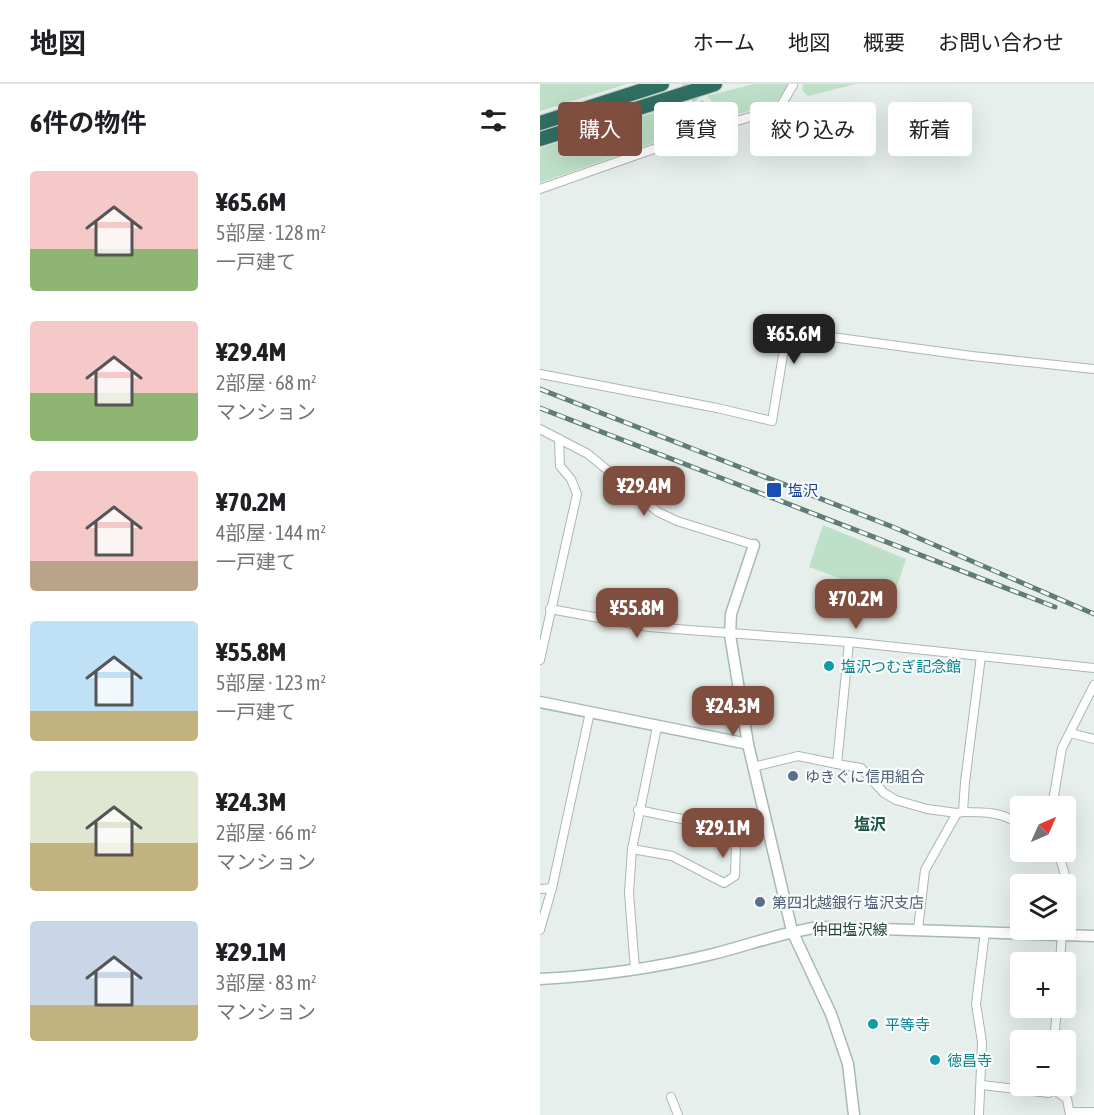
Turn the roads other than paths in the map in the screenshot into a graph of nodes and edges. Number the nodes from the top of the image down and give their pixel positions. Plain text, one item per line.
1 (662, 84) edge
2 (715, 84) edge
3 (793, 85) edge
4 (738, 121) edge
5 (540, 123) edge
6 (540, 139) edge
7 (654, 149) edge
8 (540, 189) edge
9 (1094, 369) edge
10 (540, 374) edge
11 (540, 429) edge
12 (559, 439) junction
13 (754, 545) joint
14 (550, 609) junction
15 (730, 635) junction
16 (849, 642) junction
17 (981, 656) junction
18 (540, 660) edge
19 (1094, 668) edge
20 (1094, 685) edge
21 (540, 702) edge
22 (590, 712) junction
23 (657, 727) junction
24 (1070, 733) junction
25 (1094, 739) edge
26 (748, 744) junction
27 (837, 764) junction
28 (753, 766) junction
29 (1054, 796) edge
30 (638, 810) junction
31 (960, 813) junction
32 (1010, 819) edge
33 (632, 849) junction
34 (540, 888) edge
35 (552, 888) junction
36 (918, 929) junction
37 (540, 930) edge
38 (792, 931) junction
39 (985, 932) junction
40 (1010, 932) edge
41 (1076, 933) edge
42 (1094, 936) edge
43 (635, 970) junction
44 (540, 979) edge
45 (982, 1085) junction
46 (1010, 1088) edge
47 (1063, 1096) edge
48 (671, 1097) dead end
49 (1094, 1112) edge
50 (1070, 1113) edge
51 (678, 1115) edge
52 (854, 1115) edge
53 (979, 1115) edge

1 - 5 highway
2 - 6 highway
3 - 4 street
7 - 8 street
9 - 10 street
11 - 12 street
12 - 13 street
12 - 14 street
13 - 15 main road
14 - 15 street
14 - 18 street
15 - 16 street
15 - 26 main road
16 - 17 street
16 - 27 street
17 - 19 street
17 - 31 street
20 - 24 street
21 - 22 main road
22 - 23 main road
22 - 35 street
23 - 26 main road
23 - 30 street
24 - 25 street
24 - 29 street
26 - 28 main road
27 - 28 street
27 - 31 street
28 - 38 main road
30 - 33 street
30 - 33 street
31 - 32 street
31 - 36 street
33 - 43 street
34 - 35 street
35 - 37 street
36 - 38 main road, 仲田塩沢線
36 - 39 main road, 仲田塩沢線
38 - 43 main road, 仲田塩沢線
38 - 52 main road
39 - 40 main road, 仲田塩沢線
39 - 45 street
41 - 42 main road, 仲田塩沢線
43 - 44 main road, 仲田塩沢線
45 - 46 street
45 - 53 street
47 - 50 street
48 - 51 street
49 - 50 street

